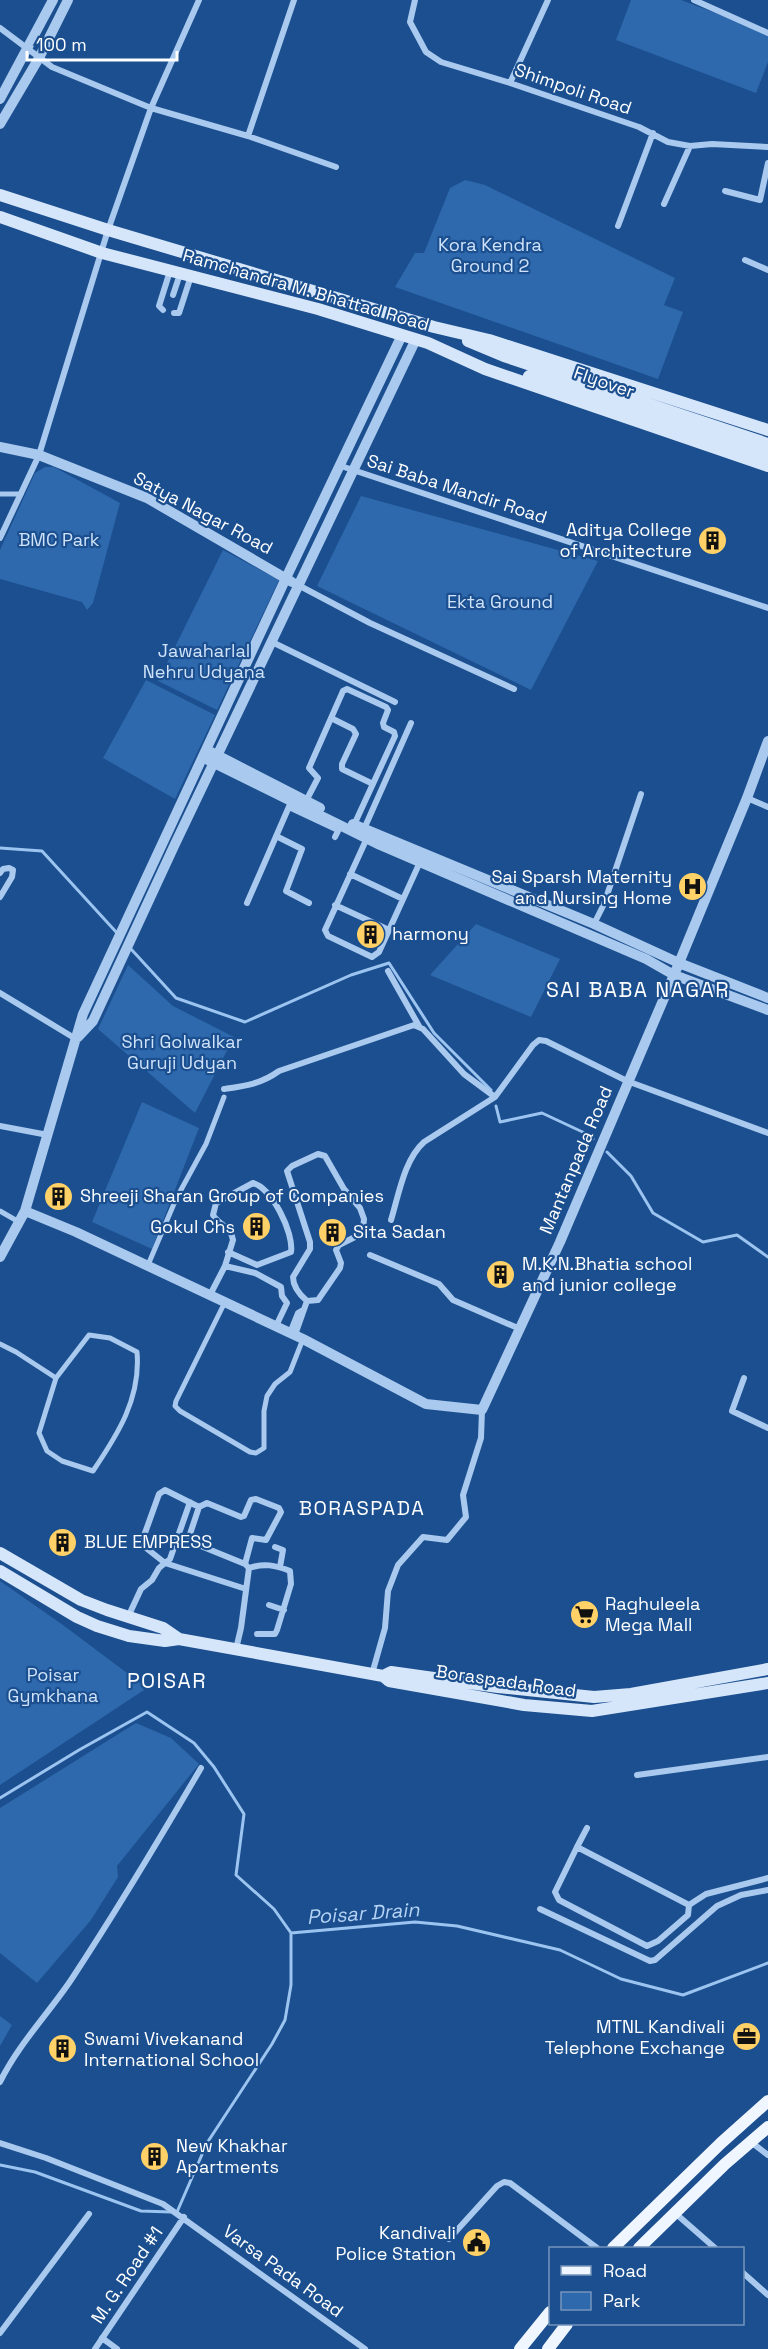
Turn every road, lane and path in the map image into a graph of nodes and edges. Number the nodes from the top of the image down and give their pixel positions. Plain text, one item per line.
1 (53, 0) edge
2 (68, 0) edge
3 (199, 0) edge
4 (294, 0) edge
5 (415, 0) edge
6 (548, 0) edge
7 (699, 1) edge
8 (0, 28) edge
9 (768, 33) edge
10 (28, 48) junction
11 (39, 58) junction
12 (510, 83) junction
13 (0, 99) edge
14 (151, 108) junction
15 (0, 124) edge
16 (653, 133) junction
17 (248, 136) junction
18 (690, 146) junction
19 (768, 147) edge
20 (768, 163) edge
21 (336, 167) dead end
22 (724, 191) dead end
23 (0, 195) edge
24 (664, 204) dead end
25 (0, 217) edge
26 (618, 226) dead end
27 (108, 230) junction
28 (102, 253) junction
29 (745, 260) dead end
30 (768, 270) edge
31 (180, 273) junction
32 (164, 292) junction
33 (172, 295) junction
34 (184, 300) junction
35 (163, 310) dead end
36 (174, 314) dead end
37 (434, 327) junction
38 (402, 335) junction
39 (422, 341) junction
40 (768, 430) edge
41 (768, 444) edge
42 (0, 447) edge
43 (39, 455) junction
44 (768, 456) edge
45 (340, 466) junction
46 (768, 466) edge
47 (354, 471) junction
48 (0, 494) edge
49 (21, 494) junction
50 (0, 538) edge
51 (286, 578) junction
52 (298, 585) junction
53 (768, 608) edge
54 (272, 642) junction
55 (514, 689) dead end
56 (395, 702) dead end
57 (331, 718) junction
58 (411, 723) dead end
59 (768, 741) edge
60 (204, 753) junction
61 (216, 759) junction
62 (373, 784) junction
63 (641, 794) dead end
64 (747, 798) junction
65 (306, 801) junction
66 (290, 805) junction
67 (768, 807) edge
68 (340, 828) junction
69 (362, 831) junction
70 (276, 836) junction
71 (335, 837) dead end
72 (420, 862) junction
73 (0, 873) edge
74 (350, 874) junction
75 (0, 897) edge
76 (403, 899) junction
77 (247, 903) dead end
78 (309, 903) dead end
79 (335, 905) junction
80 (594, 924) junction
81 (389, 930) junction
82 (679, 963) junction
83 (388, 971) dead end
84 (674, 975) junction
85 (0, 993) edge
86 (768, 998) edge
87 (768, 1010) edge
88 (419, 1026) junction
89 (76, 1039) junction
90 (627, 1081) junction
91 (224, 1089) dead end
92 (224, 1097) dead end
93 (495, 1097) junction
94 (0, 1126) edge
95 (768, 1133) edge
96 (48, 1135) junction
97 (0, 1211) edge
98 (25, 1211) junction
99 (391, 1220) dead end
100 (19, 1222) junction
101 (228, 1252) junction
102 (370, 1255) dead end
103 (0, 1257) edge
104 (148, 1265) junction
105 (225, 1266) junction
106 (210, 1294) junction
107 (307, 1301) junction
108 (225, 1302) junction
109 (276, 1326) junction
110 (520, 1329) junction
111 (296, 1336) junction
112 (0, 1344) edge
113 (56, 1378) junction
114 (744, 1378) dead end
115 (482, 1410) junction
116 (768, 1428) edge
117 (190, 1502) junction
118 (200, 1507) junction
119 (275, 1547) dead end
120 (0, 1553) edge
121 (165, 1563) junction
122 (247, 1566) junction
123 (280, 1567) junction
124 (0, 1571) edge
125 (246, 1589) junction
126 (76, 1597) junction
127 (269, 1605) dead end
128 (284, 1610) junction
129 (68, 1613) junction
130 (128, 1617) junction
131 (257, 1634) dead end
132 (179, 1640) junction
133 (236, 1649) junction
134 (768, 1669) edge
135 (377, 1675) junction
136 (768, 1683) edge
137 (768, 1757) edge
138 (201, 1768) dead end
139 (637, 1775) dead end
140 (587, 1828) dead end
141 (578, 1847) junction
142 (768, 1878) edge
143 (768, 1890) edge
144 (689, 1905) junction
145 (540, 1909) dead end
146 (0, 2082) edge
147 (768, 2101) edge
148 (768, 2127) edge
149 (751, 2142) junction
150 (0, 2143) edge
151 (768, 2155) edge
152 (675, 2213) junction
153 (89, 2214) dead end
154 (184, 2217) junction
155 (449, 2239) dead end
156 (596, 2247) edge
157 (614, 2247) edge
158 (640, 2247) edge
159 (714, 2247) edge
160 (744, 2274) edge
161 (768, 2295) edge
162 (549, 2313) edge
163 (566, 2325) edge
164 (0, 2333) edge
165 (102, 2338) junction
166 (95, 2349) edge
167 (117, 2349) edge
168 (365, 2349) edge
169 (520, 2349) edge
170 (548, 2349) edge

1 - 10 street
2 - 11 street
3 - 14 street
4 - 17 street
5 - 12 street, Shimpoli Road
6 - 12 street
7 - 9 street
8 - 10 street
10 - 11 street
10 - 13 street
11 - 14 street
11 - 15 street
12 - 16 street, Shimpoli Road
14 - 17 street
14 - 27 street
16 - 18 street, Shimpoli Road
16 - 26 street
17 - 21 street
18 - 19 street, Shimpoli Road
18 - 24 street
20 - 22 street
23 - 27 main road, Ramchandra M. Bhattad Road
25 - 28 main road, Ramchandra M. Bhattad Road
27 - 28 street
27 - 37 main road, Ramchandra M. Bhattad Road
28 - 31 main road, Ramchandra M. Bhattad Road
28 - 43 street
29 - 30 street
31 - 32 street
31 - 33 street
31 - 34 street
31 - 38 main road, Ramchandra M. Bhattad Road
32 - 33 street
32 - 35 street
33 - 34 street
34 - 36 street
37 - 40 main road, Ramchandra M. Bhattad Road
37 - 41 main road, Flyover
38 - 39 main road, Ramchandra M. Bhattad Road
38 - 45 street
39 - 44 main road, Flyover
39 - 46 main road, Ramchandra M. Bhattad Road
39 - 47 street
42 - 43 street, Satya Nagar Road
43 - 49 street
43 - 51 street, Satya Nagar Road
45 - 47 street, Sai Baba Mandir Road
45 - 51 street
47 - 52 street
47 - 53 street, Sai Baba Mandir Road
48 - 49 street
49 - 50 street
51 - 52 street
51 - 60 street
52 - 54 street
52 - 55 street
54 - 56 street
54 - 61 street
57 - 62 street
57 - 62 street
57 - 65 street
58 - 69 street
59 - 64 street, Mantanpada Road
60 - 61 street
60 - 89 street
61 - 65 street
61 - 66 street
61 - 89 street
62 - 69 street
63 - 80 street
64 - 67 street
64 - 82 street, Mantanpada Road
65 - 69 street
66 - 68 street
66 - 70 street
68 - 69 street
68 - 71 street
69 - 72 street
69 - 74 street
69 - 80 street
70 - 77 street
70 - 78 street
72 - 76 street
72 - 84 street
73 - 75 street
74 - 76 street
74 - 79 street
76 - 81 street
79 - 81 street
79 - 81 street
80 - 82 street
82 - 84 street, Mantanpada Road
82 - 86 street
83 - 88 street
84 - 87 street
84 - 90 street, Mantanpada Road
85 - 89 street
88 - 91 street
88 - 93 street
89 - 96 street
90 - 93 street
90 - 95 street
90 - 110 street, Mantanpada Road
92 - 104 street
93 - 99 street
94 - 96 street
96 - 98 street
97 - 100 street
98 - 100 street
98 - 104 street
100 - 103 street
101 - 101 street
101 - 105 street
102 - 110 street
104 - 106 street
105 - 106 street
105 - 109 street
106 - 108 street
107 - 107 street
107 - 111 street
108 - 109 street
108 - 111 street
109 - 111 street
110 - 115 street, Mantanpada Road
111 - 115 street
112 - 113 street
113 - 113 street
114 - 116 street
115 - 135 street
117 - 118 street
117 - 121 street
117 - 121 street
118 - 122 street
118 - 122 street
119 - 123 street
120 - 126 main road, Boraspada Road
121 - 125 street
121 - 130 street
122 - 123 street
122 - 125 street
123 - 128 street
124 - 129 main road, Boraspada Road
125 - 133 street
126 - 129 main road
126 - 130 main road, Boraspada Road
127 - 128 street
128 - 131 street
129 - 132 main road, Boraspada Road
130 - 132 main road, Boraspada Road
132 - 133 main road, Boraspada Road
133 - 135 main road, Boraspada Road
134 - 135 main road, Boraspada Road
135 - 136 main road, Boraspada Road
137 - 139 street
138 - 146 street
140 - 141 street
141 - 144 street
141 - 144 street
142 - 144 street
143 - 145 street
147 - 157 main road
148 - 149 main road
149 - 151 street
149 - 152 main road
150 - 154 street, Varsa Pada Road
152 - 158 main road
152 - 159 street
153 - 164 street
154 - 165 street, M. G. Road #1
154 - 168 street, Varsa Pada Road
155 - 156 street
160 - 161 street
162 - 169 main road
163 - 170 main road
165 - 166 street, M. G. Road #1
165 - 167 street

